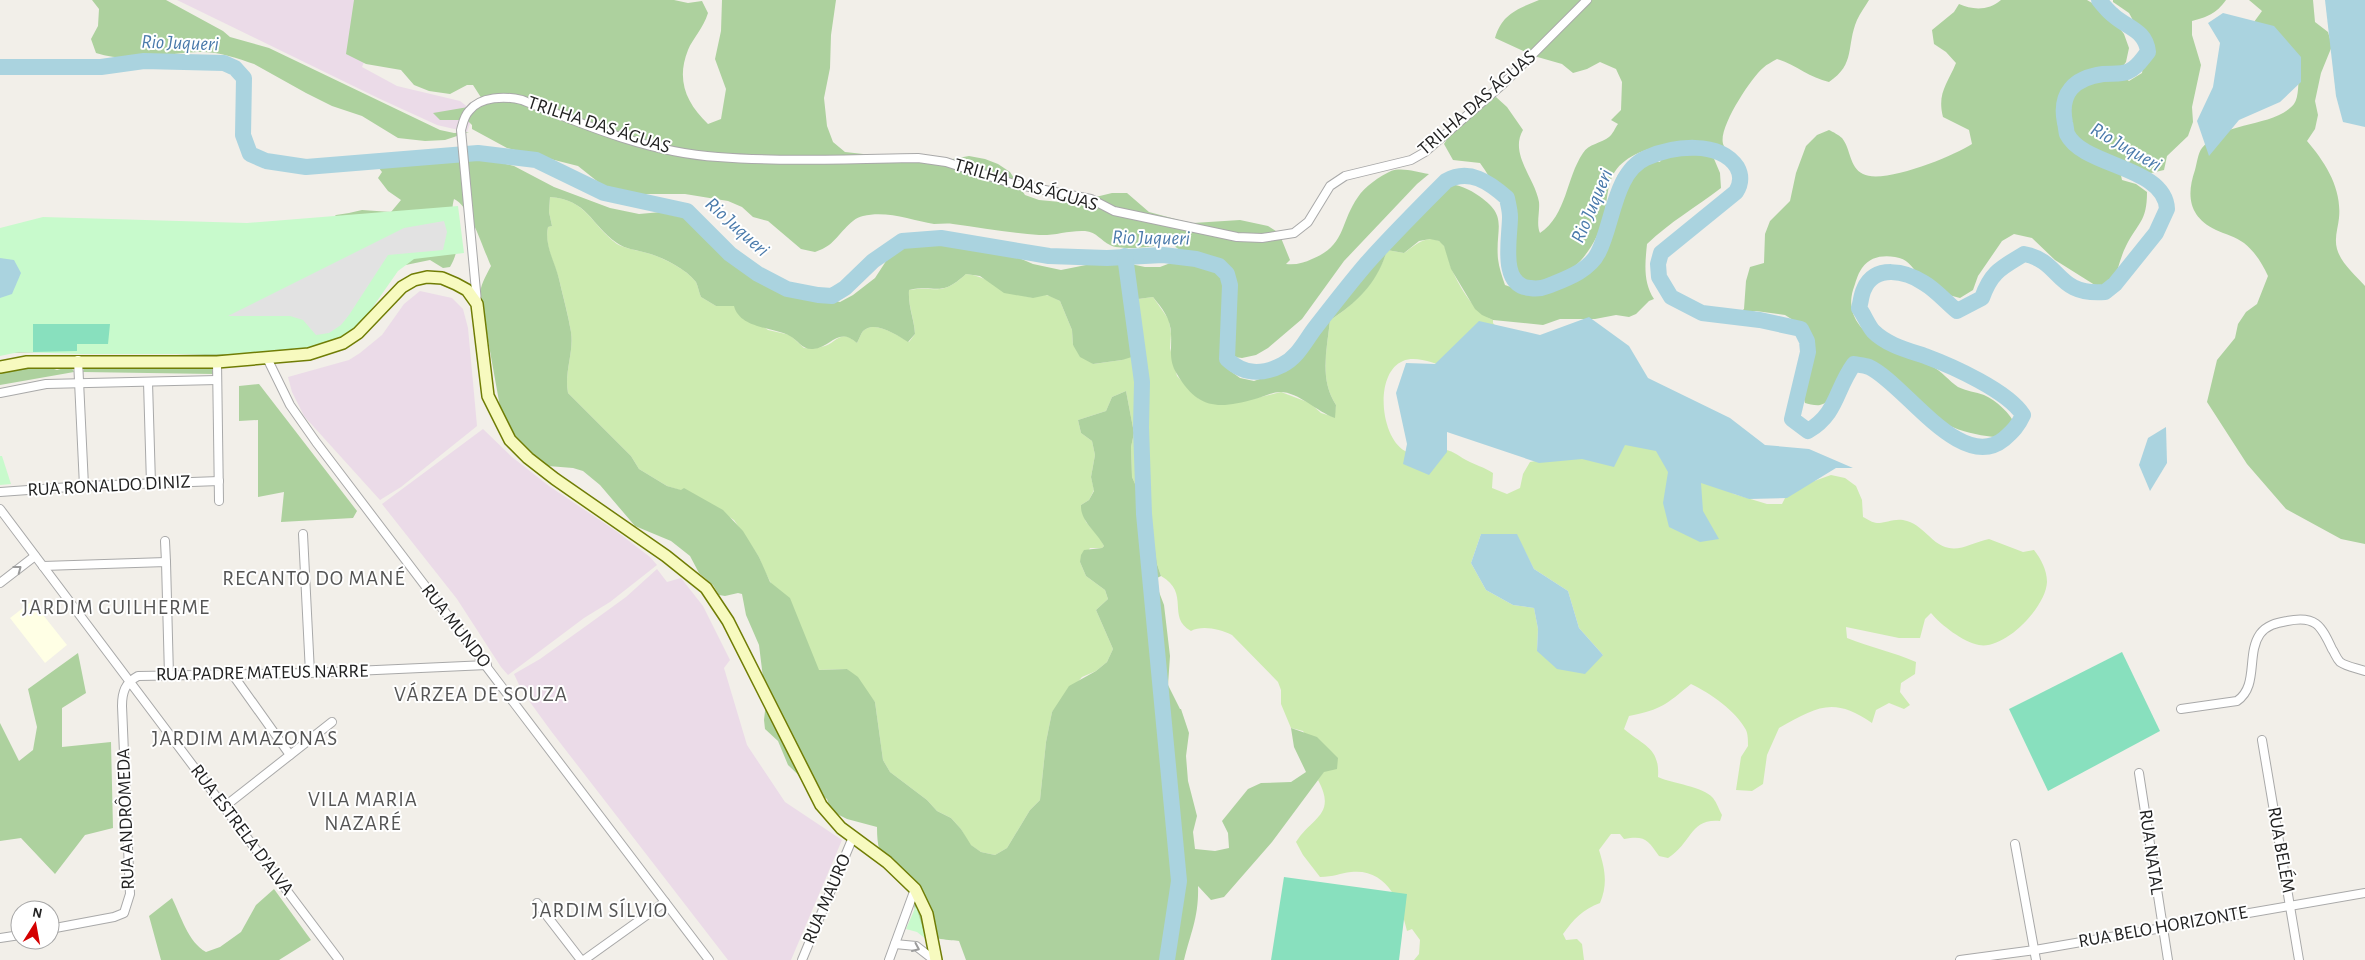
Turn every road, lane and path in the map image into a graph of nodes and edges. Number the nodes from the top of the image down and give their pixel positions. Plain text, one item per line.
1 (1587, 0) edge
2 (477, 304) junction
3 (267, 358) junction
4 (78, 360) junction
5 (217, 362) junction
6 (0, 366) edge
7 (217, 380) junction
8 (79, 382) junction
9 (148, 382) junction
10 (0, 393) edge
11 (219, 481) junction
12 (151, 484) junction
13 (84, 486) junction
14 (0, 492) edge
15 (219, 501) dead end
16 (0, 509) edge
17 (303, 534) dead end
18 (165, 541) dead end
19 (35, 556) junction
20 (166, 562) junction
21 (43, 566) junction
22 (0, 582) edge
23 (487, 665) junction
24 (2365, 671) edge
25 (310, 673) junction
26 (233, 674) junction
27 (170, 676) junction
28 (128, 681) junction
29 (2181, 709) dead end
30 (332, 722) dead end
31 (2262, 740) dead end
32 (290, 755) junction
33 (2139, 773) dead end
34 (224, 807) junction
35 (853, 837) junction
36 (2015, 844) dead end
37 (915, 889) junction
38 (2365, 893) edge
39 (665, 902) junction
40 (537, 903) dead end
41 (2291, 906) junction
42 (60, 927) edge
43 (2162, 927) junction
44 (895, 944) junction
45 (2034, 950) junction
46 (339, 960) edge
47 (581, 960) edge
48 (584, 960) edge
49 (709, 960) edge
50 (802, 960) edge
51 (889, 960) edge
52 (935, 960) edge
53 (1960, 960) edge
54 (2036, 960) edge
55 (2168, 960) edge
56 (2299, 960) edge

1 - 2 street, TRILHA DAS ÁGUAS
2 - 3 street
2 - 35 street
3 - 5 street
3 - 23 street, RUA MUNDO
4 - 5 street
4 - 6 street
4 - 8 street
5 - 7 street
7 - 9 street
7 - 11 street
8 - 9 street
8 - 10 street
8 - 13 street
9 - 12 street
11 - 12 street, RUA RONALDO DINIZ
11 - 15 street
12 - 13 street, RUA RONALDO DINIZ
13 - 14 street, RUA RONALDO DINIZ
16 - 19 street, RUA ESTRELA D'ALVA
17 - 25 street
18 - 20 street
19 - 21 street, RUA ESTRELA D'ALVA
22 -> 19 street
20 - 21 street
20 - 27 street
21 - 28 street, RUA ESTRELA D'ALVA
23 - 25 street, RUA PADRE MATEUS NARRE
23 - 39 street, RUA MUNDO
24 - 29 street
25 - 26 street, RUA PADRE MATEUS NARRE
26 - 27 street, RUA PADRE MATEUS NARRE
26 - 32 street
27 - 28 street, RUA PADRE MATEUS NARRE
28 - 34 street, RUA ESTRELA D'ALVA
28 - 42 street, RUA ANDRÔMEDA
30 - 32 street
31 - 41 street, RUA BELÉM
32 - 34 street
33 - 43 street, RUA NATAL
34 - 46 street, RUA ESTRELA D'ALVA
35 - 37 street
35 - 50 street, RUA MAURO
36 - 45 street
37 - 44 street
37 - 52 street
38 - 41 street, RUA BELO HORIZONTE
39 - 48 street
39 - 49 street, RUA MUNDO
40 - 47 street
41 - 43 street, RUA BELO HORIZONTE
41 - 56 street, RUA BELÉM
43 - 45 street, RUA BELO HORIZONTE
43 - 55 street, RUA NATAL
44 - 51 street
44 -> 52 street
45 - 53 street, RUA BELO HORIZONTE
45 - 54 street

